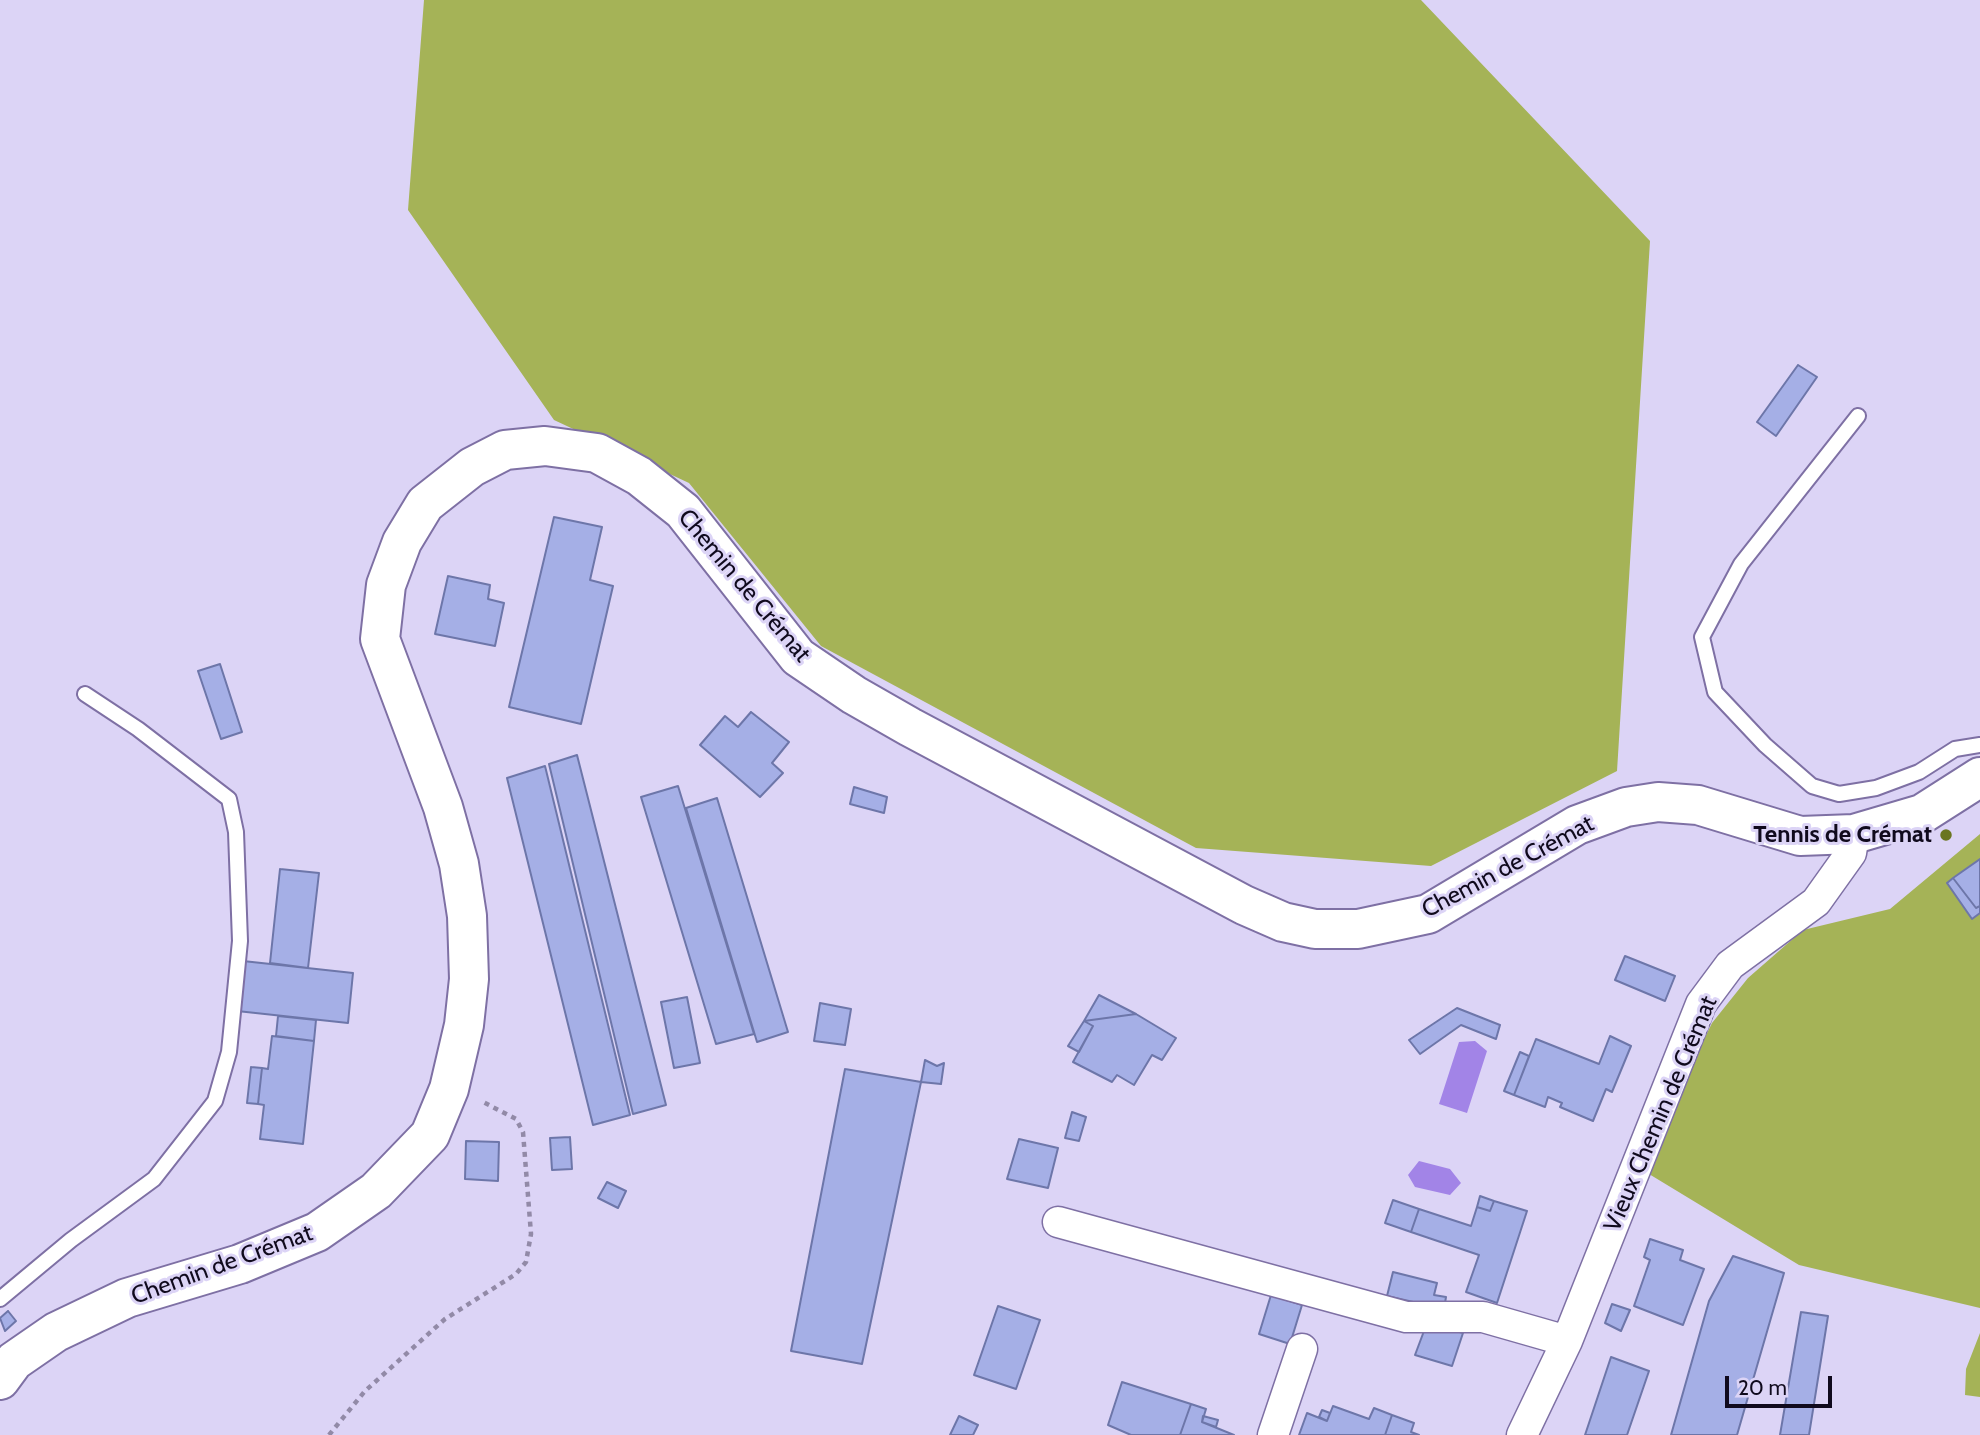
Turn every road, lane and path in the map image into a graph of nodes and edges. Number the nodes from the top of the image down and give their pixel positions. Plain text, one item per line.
1 (1858, 415) dead end
2 (85, 694) dead end
3 (1980, 745) edge
4 (1980, 777) edge
5 (1854, 834) junction
6 (449, 1089) junction
7 (1058, 1222) dead end
8 (0, 1299) edge
9 (1567, 1341) junction
10 (1302, 1349) dead end
11 (0, 1380) edge
12 (329, 1435) edge
13 (1273, 1435) edge
14 (1522, 1435) edge

1 - 3 lane
2 - 8 lane
4 - 5 street, Chemin de Crémat
5 - 6 street, Chemin de Crémat
5 - 9 street, Vieux Chemin de Crémat
6 - 11 street, Chemin de Crémat
6 - 12 path
7 - 9 street
9 - 14 street, Vieux Chemin de Crémat
10 - 13 street

